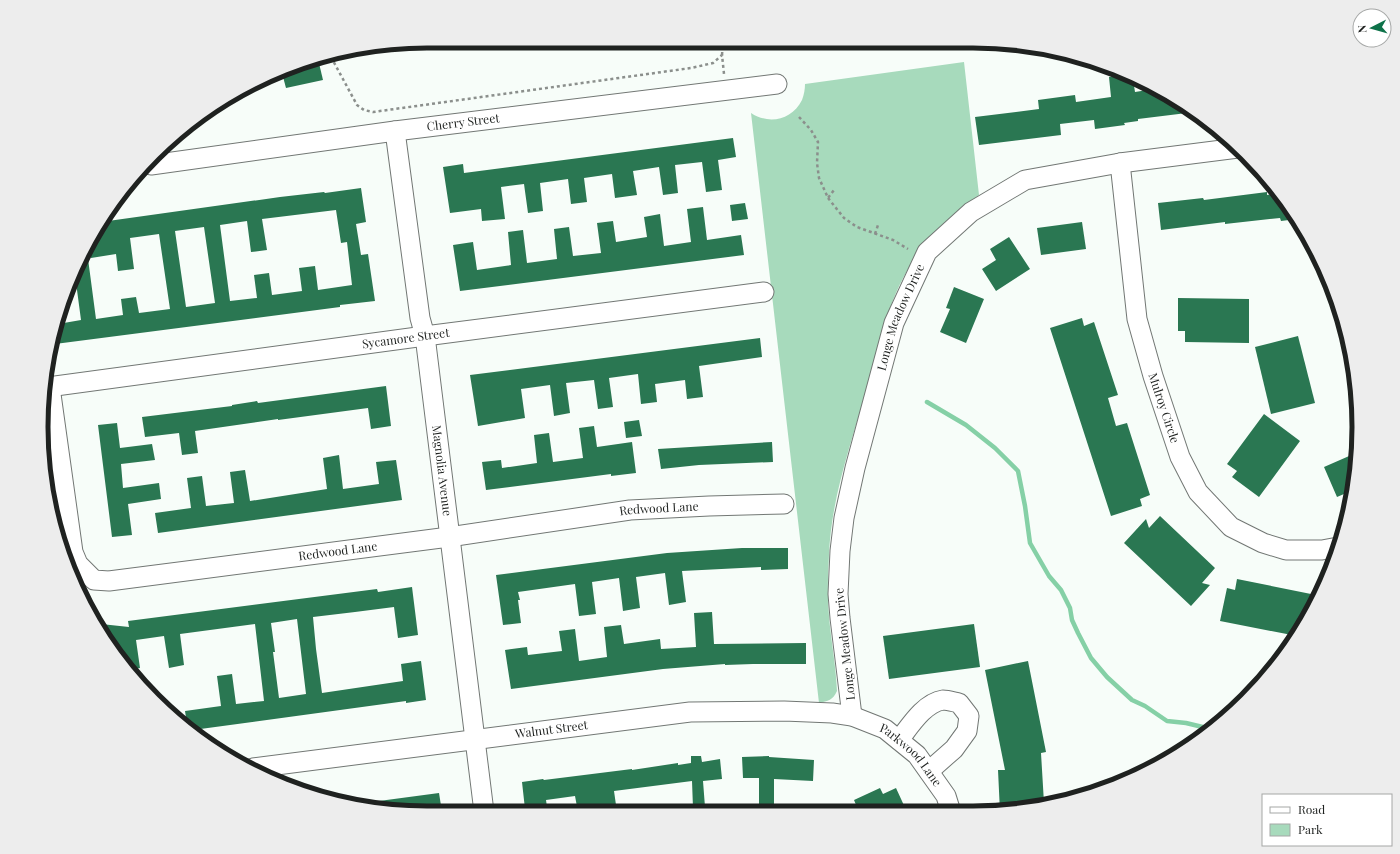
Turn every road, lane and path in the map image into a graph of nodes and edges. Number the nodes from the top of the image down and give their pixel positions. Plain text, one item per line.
1 (722, 48) edge
2 (722, 54) junction
3 (333, 60) edge
4 (777, 84) dead end
5 (726, 91) junction
6 (798, 117) dead end
7 (395, 131) junction
8 (1230, 149) edge
9 (1120, 163) junction
10 (154, 165) edge
11 (834, 190) dead end
12 (828, 198) junction
13 (878, 225) dead end
14 (875, 234) junction
15 (908, 249) dead end
16 (764, 292) dead end
17 (425, 336) junction
18 (50, 387) edge
19 (50, 392) edge
20 (784, 504) dead end
21 (449, 537) junction
22 (1332, 548) edge
23 (852, 716) junction
24 (474, 740) junction
25 (899, 740) junction
26 (259, 767) edge
27 (929, 771) junction
28 (483, 806) edge
29 (949, 806) edge

1 - 2 path
2 - 3 path
2 - 5 path
4 - 5 street, Cherry Street
5 - 7 street, Cherry Street
6 - 12 path
7 - 10 street, Cherry Street
7 - 17 street, Magnolia Avenue
8 - 9 street, Longe Meadow Drive
9 - 22 street, Mulroy Circle
9 - 23 street, Longe Meadow Drive
11 - 12 path
12 - 14 path
13 - 14 path
14 - 15 path
16 - 17 street, Sycamore Street
17 - 18 street, Sycamore Street
17 - 21 street, Magnolia Avenue
19 - 21 street, Redwood Lane
20 - 21 street, Redwood Lane
21 - 24 street, Magnolia Avenue
23 - 24 street, Walnut Street
23 - 25 street, Parkwood Lane
24 - 26 street, Walnut Street
24 - 28 street, Magnolia Avenue
25 - 27 street, Parkwood Lane
25 - 27 street
27 - 29 street, Parkwood Lane

